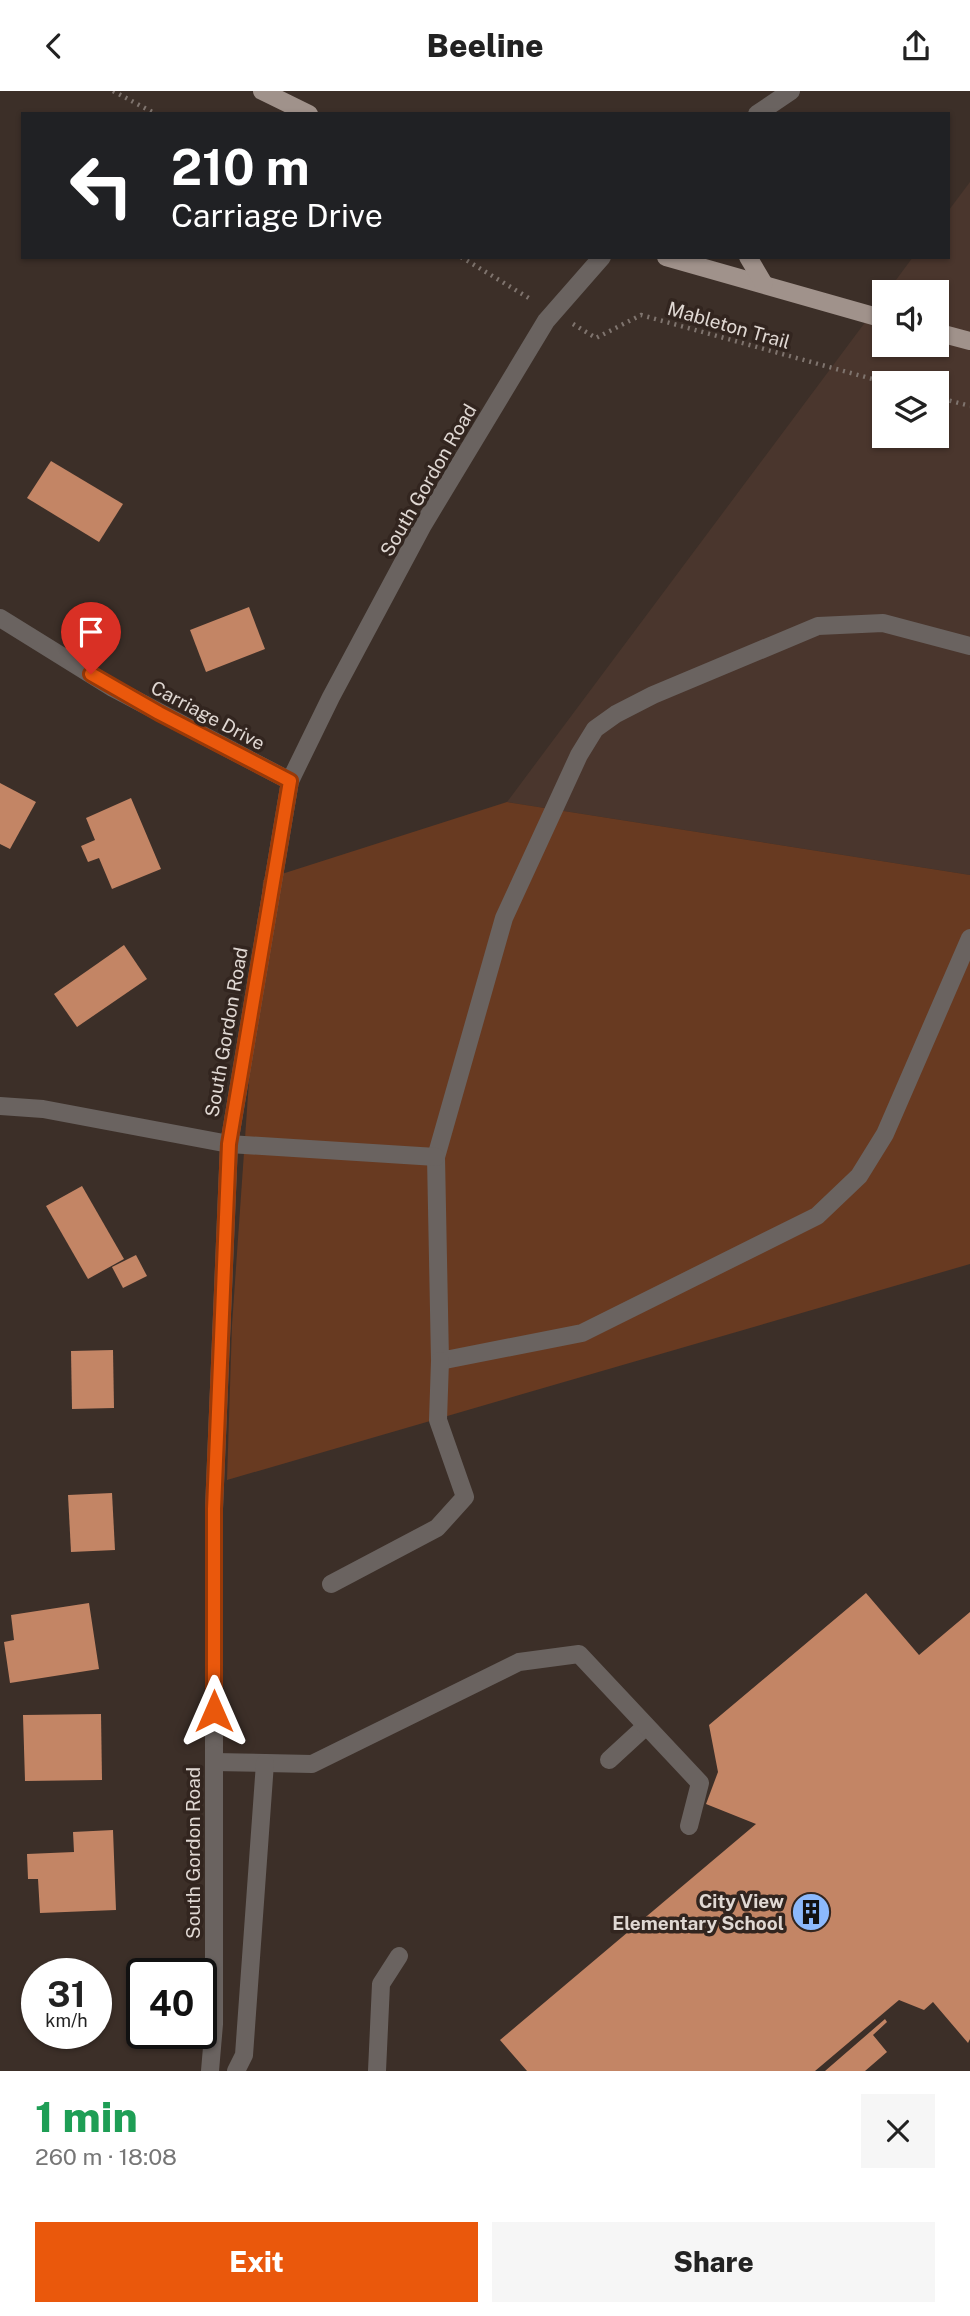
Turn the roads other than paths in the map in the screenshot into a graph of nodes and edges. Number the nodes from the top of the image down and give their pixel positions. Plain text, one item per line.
1 (262, 91) edge
2 (790, 91) edge
3 (305, 112) edge
4 (760, 112) edge
5 (600, 259) edge
6 (673, 259) edge
7 (749, 259) edge
8 (764, 284) junction
9 (872, 316) edge
10 (949, 335) edge
11 (970, 341) edge
12 (0, 618) edge
13 (970, 646) edge
14 (290, 781) junction
15 (970, 938) edge
16 (0, 1106) edge
17 (229, 1144) junction
18 (436, 1157) junction
19 (440, 1361) junction
20 (331, 1584) dead end
21 (646, 1726) junction
22 (609, 1760) dead end
23 (214, 1762) junction
24 (265, 1763) junction
25 (689, 1826) dead end
26 (399, 1956) dead end
27 (210, 2071) edge
28 (236, 2071) edge
29 (377, 2071) edge

1 - 3 main road
2 - 4 street
5 - 14 street, South Gordon Road
6 - 8 main road
7 - 8 main road
8 - 9 main road
10 - 11 main road
12 - 14 street, Carriage Drive
13 - 18 street
14 - 17 street, South Gordon Road
15 - 19 street
16 - 17 street
17 - 18 street
17 - 23 street, South Gordon Road
18 - 19 street
19 - 20 street
21 - 22 street
21 - 24 street
21 - 25 street
23 - 24 street
23 - 27 street, South Gordon Road
24 - 28 street
26 - 29 street

